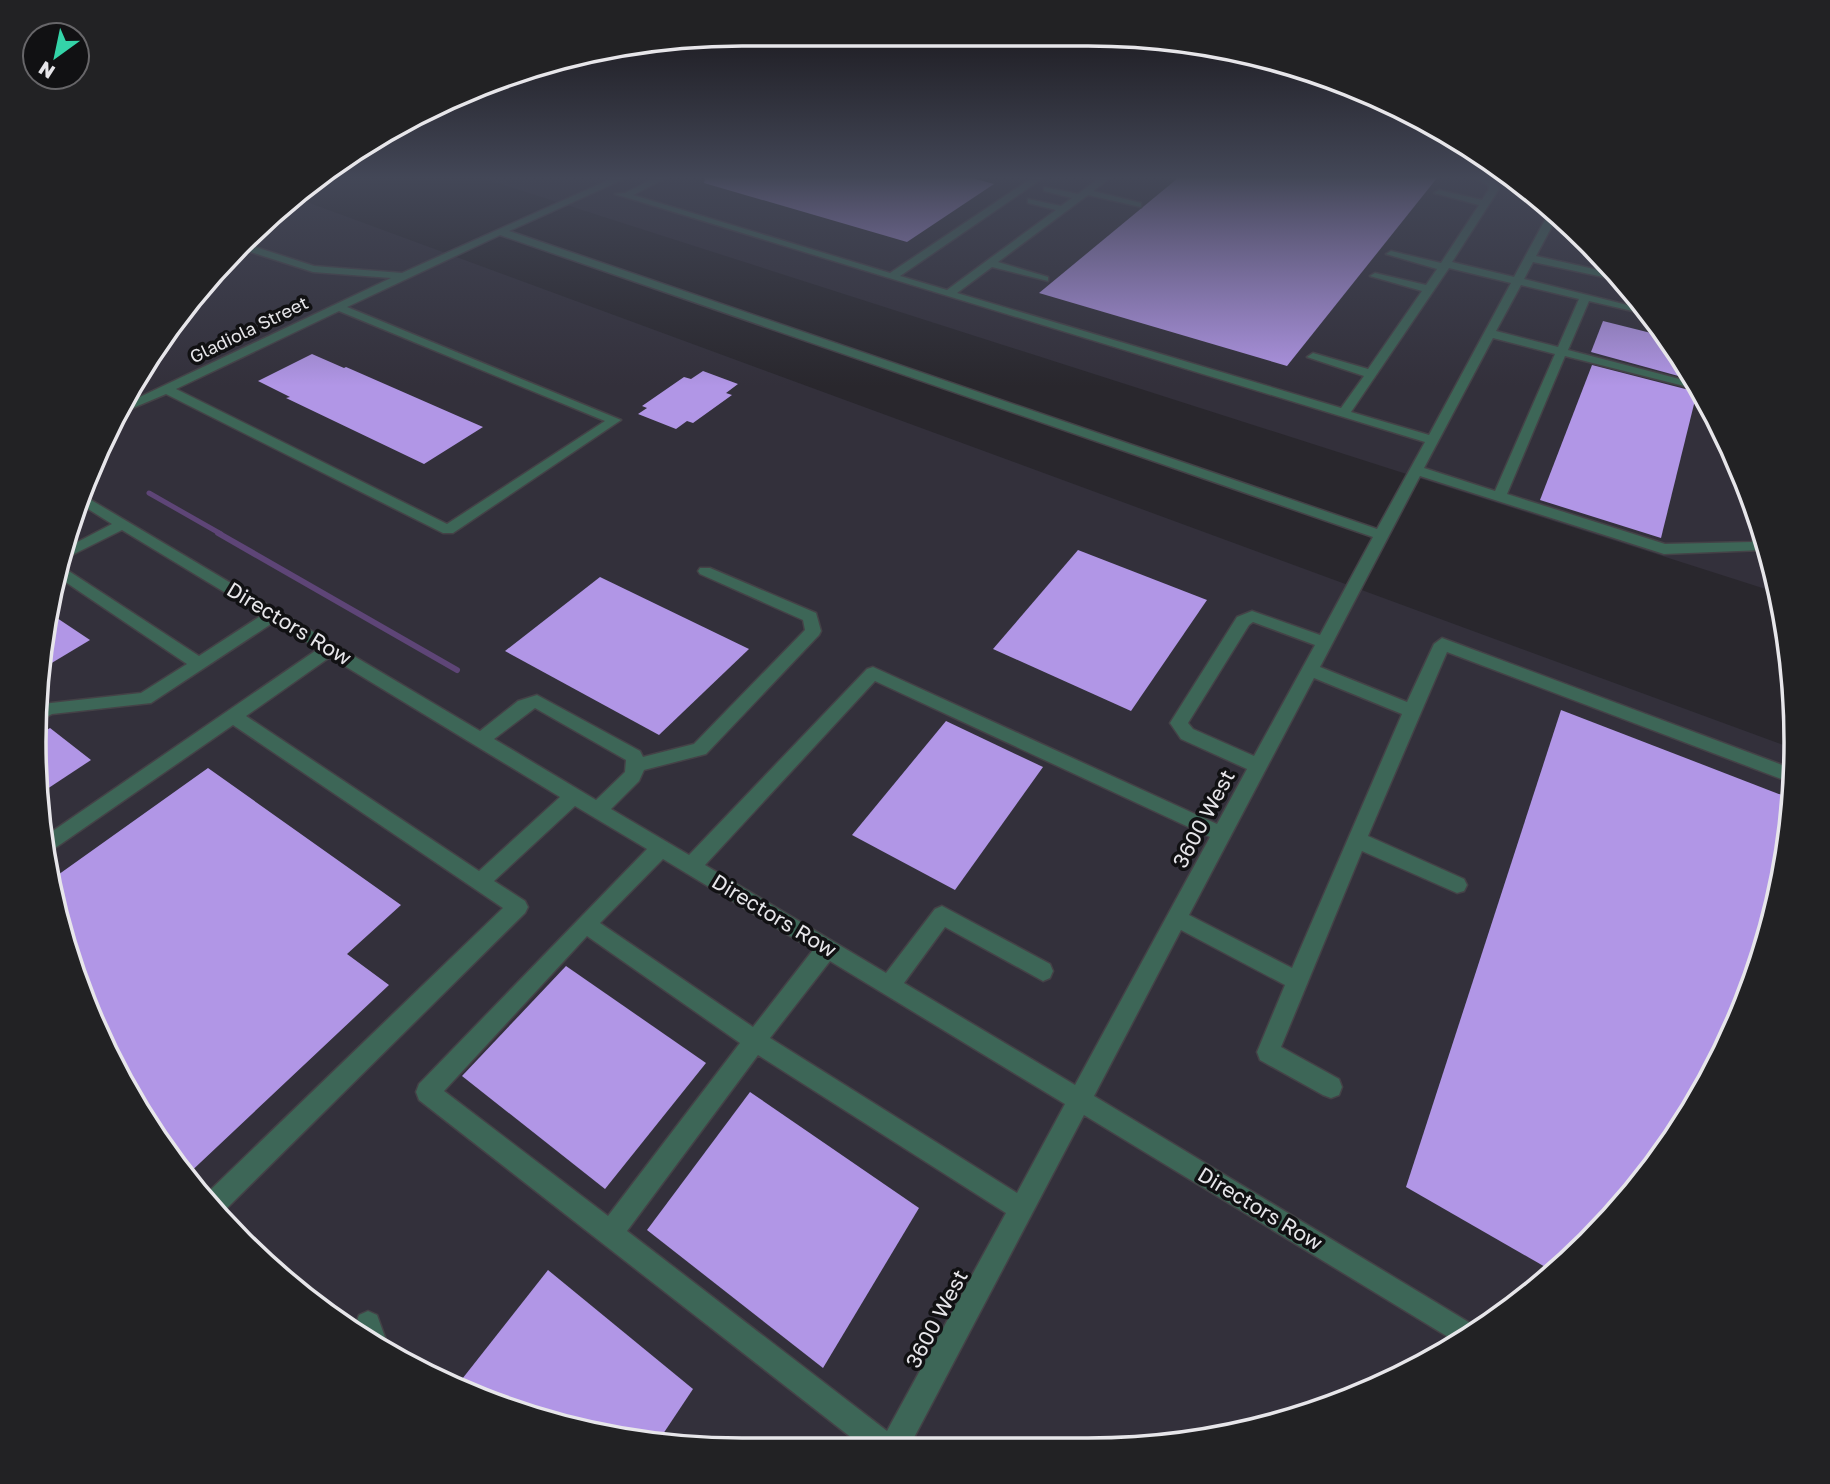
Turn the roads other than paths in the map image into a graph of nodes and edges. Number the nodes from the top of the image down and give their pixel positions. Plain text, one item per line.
1 (468, 247) edge
2 (546, 247) edge
3 (796, 247) edge
4 (935, 247) edge
5 (1012, 247) edge
6 (1456, 247) edge
7 (1536, 247) edge
8 (252, 249) edge
9 (1391, 254) dead end
10 (1530, 258) junction
11 (991, 263) junction
12 (1445, 265) junction
13 (1604, 274) edge
14 (404, 276) junction
15 (892, 276) junction
16 (1375, 276) dead end
17 (1045, 279) dead end
18 (1517, 281) junction
19 (1428, 289) junction
20 (950, 293) junction
21 (1585, 298) junction
22 (338, 307) junction
23 (1633, 309) edge
24 (1489, 334) junction
25 (1560, 351) junction
26 (1313, 357) dead end
27 (1371, 374) junction
28 (1685, 383) edge
29 (166, 389) junction
30 (133, 405) edge
31 (1344, 414) junction
32 (1432, 440) junction
33 (1416, 470) junction
34 (1499, 497) junction
35 (88, 503) edge
36 (123, 524) junction
37 (1381, 535) junction
38 (1757, 547) edge
39 (72, 551) edge
40 (705, 571) dead end
41 (66, 575) edge
42 (274, 615) junction
43 (1324, 642) junction
44 (330, 649) junction
45 (199, 664) junction
46 (1310, 669) junction
47 (47, 709) edge
48 (1412, 711) junction
49 (233, 716) junction
50 (481, 740) junction
51 (638, 765) junction
52 (1258, 766) junction
53 (1783, 772) edge
54 (573, 796) junction
55 (597, 810) junction
56 (1222, 834) junction
57 (1358, 840) junction
58 (53, 843) edge
59 (661, 848) junction
60 (691, 866) junction
61 (480, 882) junction
62 (1457, 885) dead end
63 (1177, 918) junction
64 (585, 924) junction
65 (827, 948) junction
66 (1043, 971) dead end
67 (1297, 981) junction
68 (889, 986) junction
69 (755, 1041) junction
70 (1331, 1087) dead end
71 (1079, 1100) junction
72 (217, 1200) edge
73 (1021, 1209) junction
74 (611, 1234) junction
75 (1461, 1330) edge
76 (876, 1438) edge
77 (896, 1438) edge

1 - 14 street, Gladiola Street
2 - 37 street
3 - 15 street
4 - 15 street
5 - 11 street
6 - 12 street
7 - 10 street, 3600 West
8 - 14 street
9 - 12 street
10 - 13 street
10 - 18 street, 3600 West
11 - 17 street
11 - 20 street
12 - 18 street
12 - 19 street
14 - 22 street, Gladiola Street
15 - 20 street
16 - 19 street
18 - 21 street
18 - 24 street, 3600 West
19 - 27 street
20 - 31 street
21 - 23 street
21 - 25 street
22 - 29 street, Gladiola Street
22 - 29 street
24 - 25 street
24 - 32 street, 3600 West
25 - 28 street
25 - 34 street
26 - 27 street
27 - 31 street
29 - 30 street, Gladiola Street
31 - 32 street
32 - 33 street, 3600 West
33 - 34 street
33 - 37 street, 3600 West
34 - 38 street
35 - 36 street, Directors Row
36 - 39 street
36 - 42 street, Directors Row
37 - 43 street, 3600 West
40 - 51 street
41 - 45 street
42 - 44 street, Directors Row
42 - 45 street
43 - 46 street, 3600 West
43 - 52 street
44 - 49 street
44 - 50 street, Directors Row
45 - 47 street
46 - 48 street
46 - 52 street, 3600 West
48 - 53 street
48 - 57 street
49 - 58 street
49 - 61 street
50 - 51 street
50 - 54 street, Directors Row
51 - 55 street
52 - 56 street, 3600 West
54 - 55 street, Directors Row
54 - 61 street
55 - 59 street, Directors Row
56 - 60 street
56 - 63 street, 3600 West
57 - 62 street
57 - 67 street
59 - 60 street, Directors Row
59 - 64 street
60 - 65 street, Directors Row
61 - 72 street
63 - 67 street
63 - 71 street, 3600 West
64 - 69 street
64 - 74 street
65 - 68 street, Directors Row
65 - 69 street
66 - 68 street
67 - 70 street
68 - 71 street, Directors Row
69 - 73 street
69 - 74 street
71 - 73 street, 3600 West
71 - 75 street, Directors Row
73 - 77 street, 3600 West
74 - 76 street

